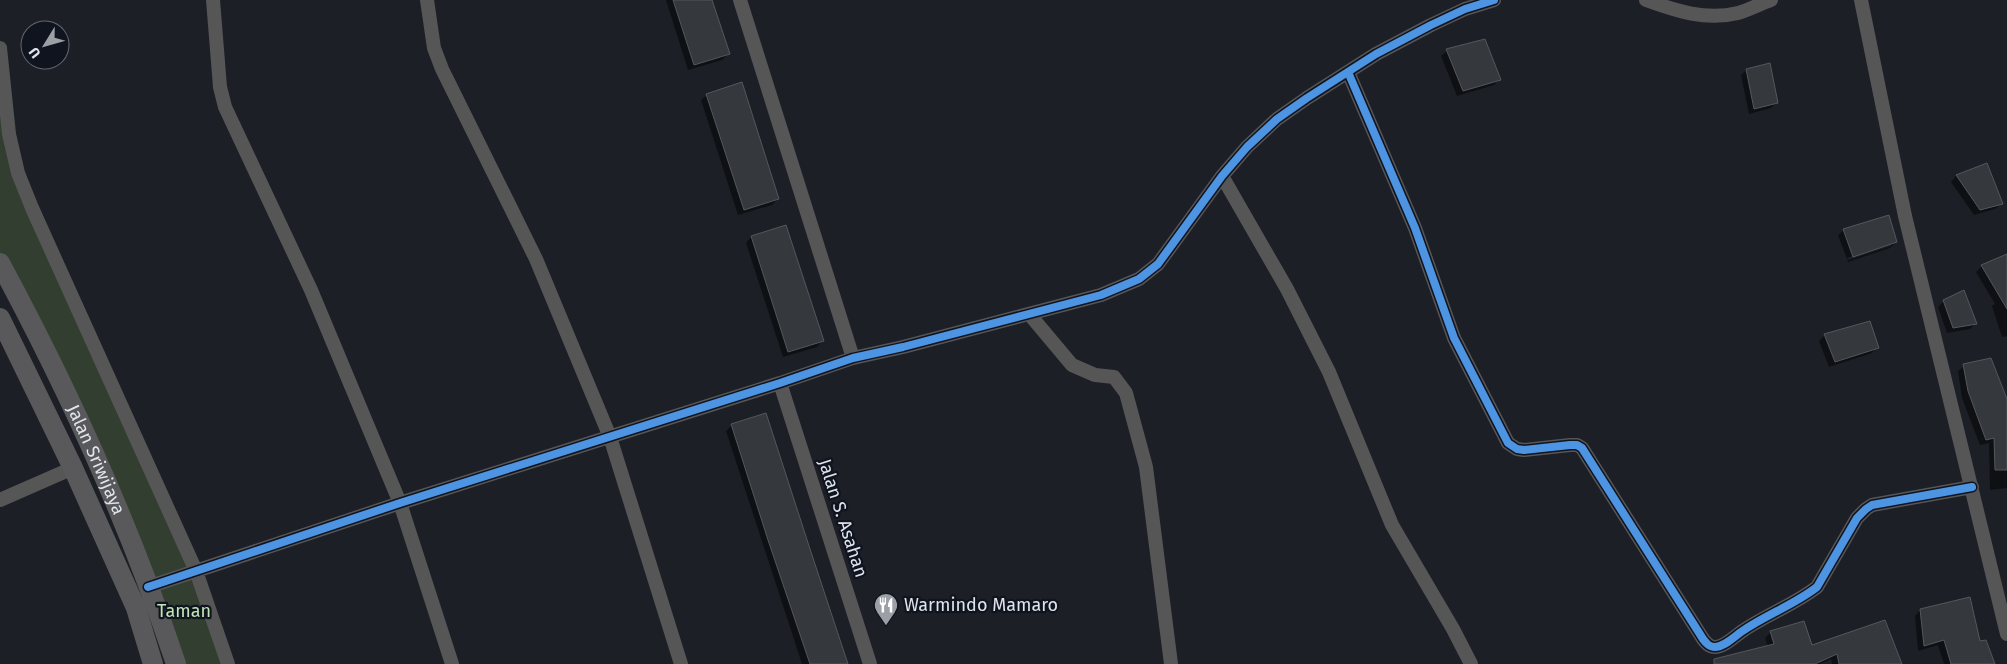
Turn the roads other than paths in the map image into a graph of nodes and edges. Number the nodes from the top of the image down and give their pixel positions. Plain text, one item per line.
1 (213, 0) edge
2 (427, 0) edge
3 (740, 0) edge
4 (1494, 0) edge
5 (1646, 0) edge
6 (1771, 0) edge
7 (1861, 0) edge
8 (0, 48) edge
9 (1348, 72) junction
10 (1222, 176) junction
11 (0, 263) edge
12 (1030, 315) junction
13 (0, 318) edge
14 (854, 358) junction
15 (780, 383) junction
16 (610, 437) junction
17 (73, 468) junction
18 (1972, 487) junction
19 (0, 500) edge
20 (400, 503) junction
21 (196, 572) junction
22 (148, 587) junction
23 (2007, 634) edge
24 (153, 664) edge
25 (176, 664) edge
26 (228, 664) edge
27 (452, 664) edge
28 (681, 664) edge
29 (870, 664) edge
30 (1171, 664) edge
31 (1471, 664) edge

1 - 20 street
2 - 16 street
3 - 14 street
4 - 9 street
5 - 6 street
7 - 18 street
8 - 21 street
9 - 10 street
9 - 18 street
10 - 12 street
10 - 31 street
11 - 22 main road, Jalan Sriwijaya
12 - 14 street
12 - 30 street
13 - 17 main road, Jalan Sriwijaya
14 - 15 street
15 - 16 street
15 - 29 street, Jalan S. Asahan
16 - 20 street
16 - 28 street
17 - 19 street
17 - 24 main road, Jalan Sriwijaya
18 - 23 street
20 - 21 street
20 - 27 street
21 - 22 street
21 - 26 street
22 - 25 main road, Jalan Sriwijaya

